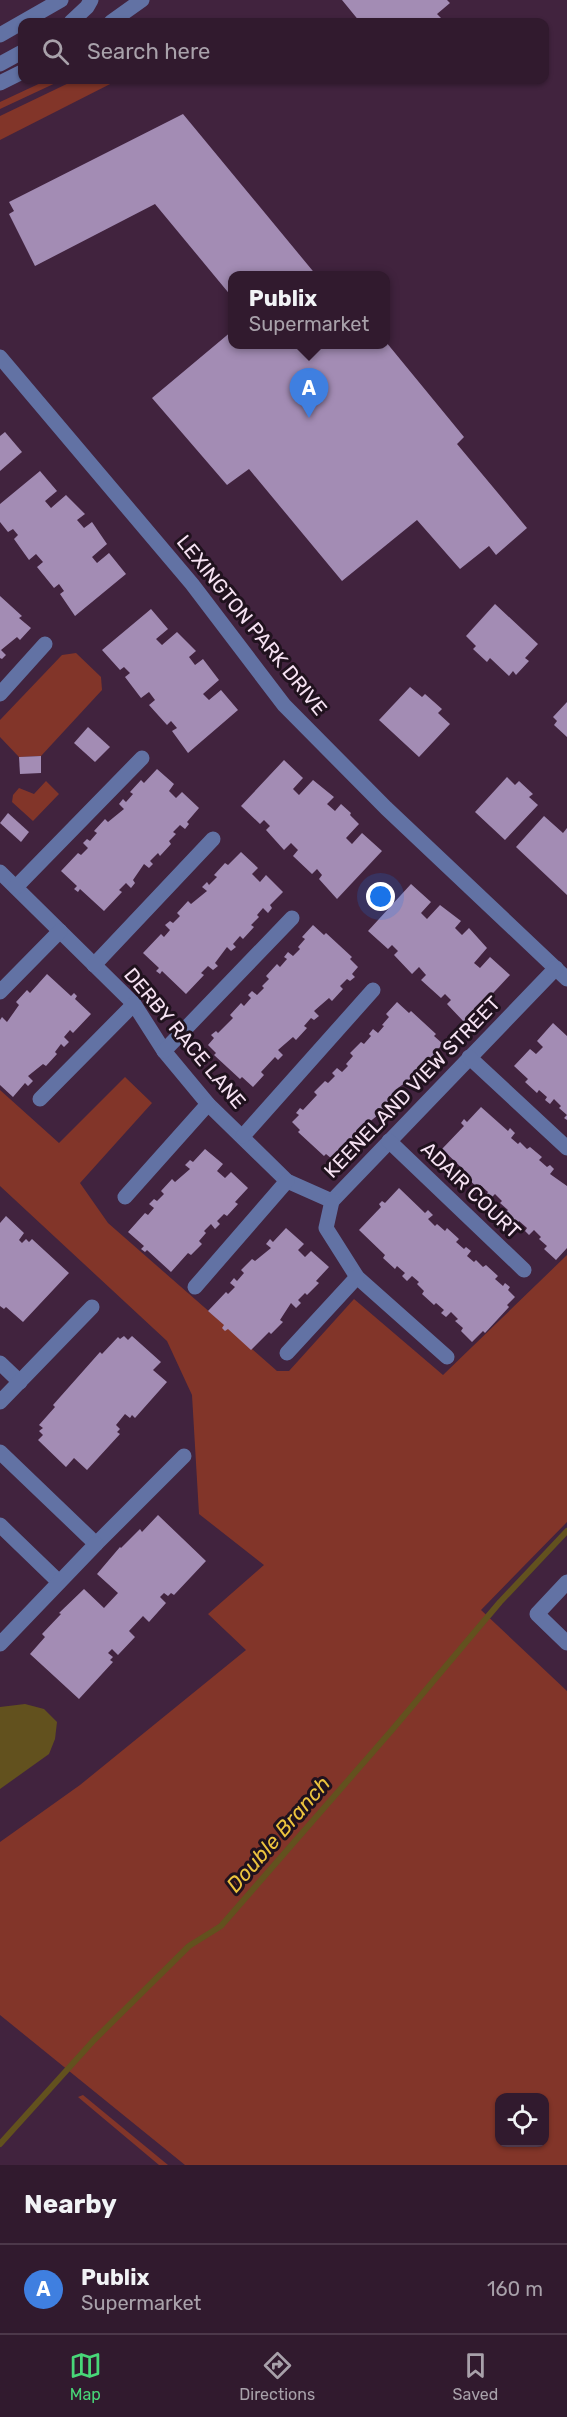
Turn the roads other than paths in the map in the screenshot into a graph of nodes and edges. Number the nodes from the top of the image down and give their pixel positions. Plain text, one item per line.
1 (61, 0) edge
2 (91, 0) edge
3 (142, 0) edge
4 (30, 18) edge
5 (76, 18) edge
6 (117, 18) edge
7 (18, 25) edge
8 (0, 35) edge
9 (18, 54) edge
10 (0, 64) edge
11 (18, 74) edge
12 (0, 83) edge
13 (0, 357) edge
14 (45, 644) dead end
15 (0, 694) edge
16 (142, 758) dead end
17 (213, 839) dead end
18 (0, 872) edge
19 (16, 887) junction
20 (292, 918) dead end
21 (60, 931) junction
22 (94, 965) junction
23 (561, 973) edge
24 (373, 990) dead end
25 (0, 992) edge
26 (134, 1004) junction
27 (164, 1051) junction
28 (469, 1057) junction
29 (40, 1099) dead end
30 (208, 1104) junction
31 (243, 1136) junction
32 (389, 1141) junction
33 (567, 1148) edge
34 (287, 1181) junction
35 (125, 1197) dead end
36 (332, 1201) junction
37 (524, 1270) dead end
38 (357, 1277) junction
39 (195, 1287) dead end
40 (92, 1307) dead end
41 (287, 1353) dead end
42 (447, 1358) dead end
43 (0, 1363) edge
44 (20, 1382) junction
45 (0, 1402) edge
46 (0, 1452) edge
47 (184, 1456) dead end
48 (0, 1525) edge
49 (96, 1544) junction
50 (58, 1582) junction
51 (567, 1582) edge
52 (567, 1643) edge
53 (0, 1644) edge

1 - 4 street
2 - 5 street
3 - 6 street
7 - 8 street
9 - 10 street
11 - 12 street
13 - 23 street, LEXINGTON PARK DRIVE
14 - 15 street
16 - 19 street
17 - 22 street
18 - 19 street, DERBY RACE LANE
19 - 21 street, DERBY RACE LANE
20 - 27 street
21 - 22 street, DERBY RACE LANE
21 - 25 street
22 - 26 street, DERBY RACE LANE
23 - 28 street, KEENELAND VIEW STREET
24 - 31 street
26 - 27 street, DERBY RACE LANE
26 - 29 street
27 - 30 street, DERBY RACE LANE
28 - 32 street, KEENELAND VIEW STREET
28 - 33 street
30 - 31 street, DERBY RACE LANE
30 - 35 street
31 - 34 street, DERBY RACE LANE
32 - 36 street, KEENELAND VIEW STREET
32 - 37 street, ADAIR COURT
34 - 36 street, KEENELAND VIEW STREET
34 - 39 street
36 - 38 street
38 - 41 street
38 - 42 street
40 - 44 street
43 - 44 street
44 - 45 street
46 - 49 street
47 - 49 street
48 - 50 street
49 - 50 street
50 - 53 street
51 - 52 street

